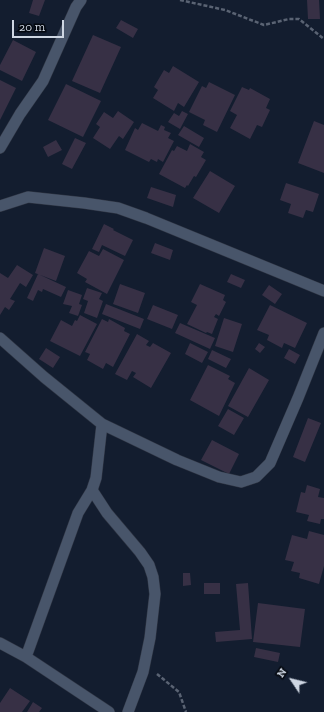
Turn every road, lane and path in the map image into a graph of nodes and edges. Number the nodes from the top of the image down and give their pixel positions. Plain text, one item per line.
1 (81, 0) edge
2 (180, 0) edge
3 (324, 39) edge
4 (0, 148) edge
5 (0, 206) edge
6 (324, 291) edge
7 (324, 333) edge
8 (0, 338) edge
9 (102, 424) junction
10 (92, 490) junction
11 (0, 643) edge
12 (26, 657) junction
13 (145, 662) junction
14 (110, 712) edge
15 (128, 712) edge
16 (186, 712) edge

1 - 4 street
2 - 3 path
5 - 6 street
7 - 9 street
8 - 9 street
9 - 10 street
10 - 12 street
10 - 13 street
11 - 12 street
12 - 14 street
13 - 15 street
13 - 16 path

